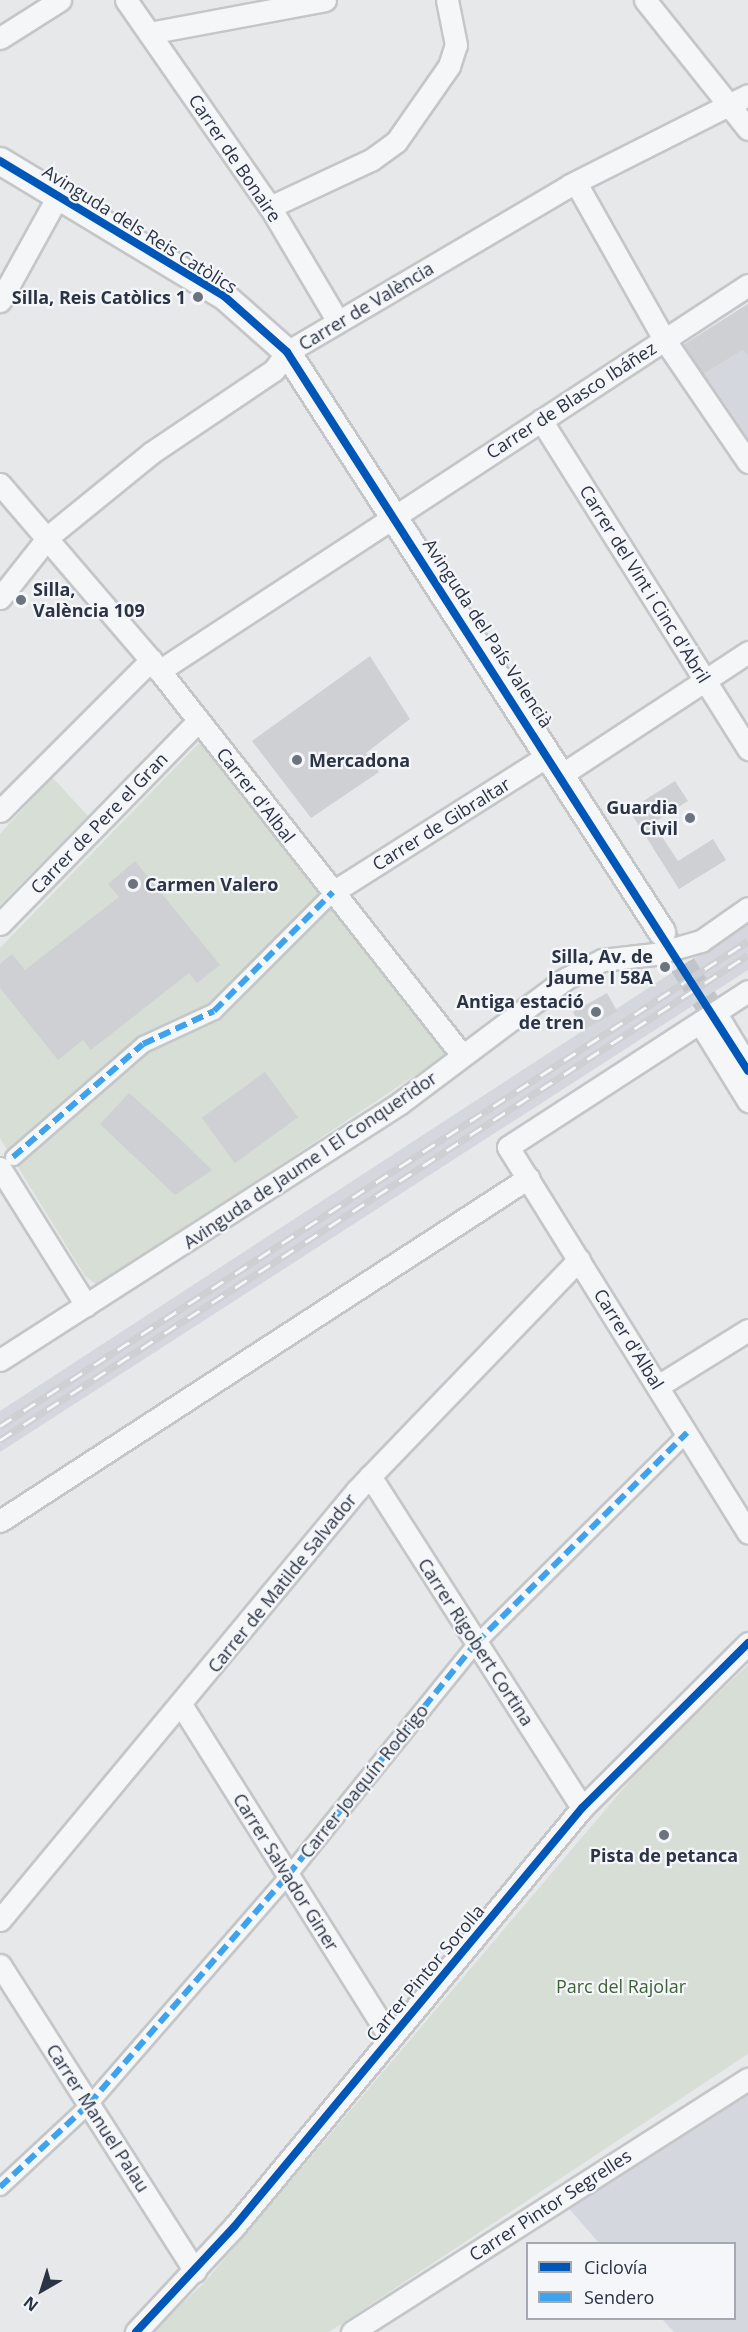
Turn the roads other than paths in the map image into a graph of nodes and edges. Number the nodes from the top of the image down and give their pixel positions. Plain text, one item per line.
1 (60, 0) edge
2 (126, 0) edge
3 (325, 0) edge
4 (447, 0) edge
5 (645, 0) edge
6 (150, 33) junction
7 (0, 38) edge
8 (739, 99) edge
9 (748, 129) edge
10 (0, 161) edge
11 (576, 183) junction
12 (58, 196) junction
13 (270, 207) junction
14 (748, 285) edge
15 (0, 301) edge
16 (337, 321) junction
17 (664, 339) junction
18 (287, 352) junction
19 (541, 420) junction
20 (748, 462) edge
21 (0, 484) edge
22 (393, 514) junction
23 (49, 536) junction
24 (0, 598) edge
25 (748, 652) edge
26 (155, 665) junction
27 (705, 680) junction
28 (198, 722) junction
29 (748, 748) edge
30 (555, 765) junction
31 (0, 811) edge
32 (333, 892) junction
33 (748, 908) edge
34 (0, 924) edge
35 (662, 932) tunnel mouth
36 (748, 991) edge
37 (709, 1023) junction
38 (462, 1055) junction
39 (748, 1071) edge
40 (748, 1101) edge
41 (4, 1164) edge
42 (528, 1178) junction
43 (579, 1259) junction
44 (86, 1305) junction
45 (748, 1330) edge
46 (0, 1360) edge
47 (658, 1386) junction
48 (687, 1434) junction
49 (370, 1476) junction
50 (0, 1521) edge
51 (748, 1532) edge
52 (476, 1643) junction
53 (748, 1643) edge
54 (182, 1706) junction
55 (582, 1808) junction
56 (288, 1875) junction
57 (0, 1920) edge
58 (0, 1965) edge
59 (390, 2038) junction
60 (748, 2079) edge
61 (89, 2104) junction
62 (0, 2187) edge
63 (195, 2271) junction
64 (136, 2332) edge
65 (352, 2332) edge

1 - 7 street
2 - 6 street, Carrer de Bonaire
3 - 6 street
4 - 13 street
5 - 8 street
6 - 13 street, Carrer de Bonaire
8 - 9 street
8 - 11 street, Carrer de València
10 - 12 street, Avinguda dels Reis Catòlics
11 - 16 street, Carrer de València
11 - 17 street
12 - 15 street
12 - 18 street, Avinguda dels Reis Catòlics
13 - 16 street, Carrer de Bonaire
14 - 17 street, Carrer de Blasco Ibáñez
16 - 18 street, Carrer de València
17 - 19 street, Carrer de Blasco Ibáñez
17 - 20 street
18 - 22 street, Avinguda del País Valencià
18 - 23 street, Carrer de València
19 - 22 street, Carrer de Blasco Ibáñez
19 - 27 street, Carrer del Vint i Cinc d'Abril
21 - 23 street, Carrer d'Albal
22 - 26 street, Carrer de Blasco Ibáñez
22 - 30 street, Avinguda del País Valencià
23 - 24 street, Carrer de València
23 - 26 street, Carrer d'Albal
25 - 27 street, Carrer de Gibraltar
26 - 28 street, Carrer d'Albal
26 - 31 street, Carrer de Blasco Ibáñez
27 - 29 street, Carrer del Vint i Cinc d'Abril
27 - 30 street, Carrer de Gibraltar
28 - 32 street, Carrer d'Albal
28 - 34 street, Carrer de Pere el Gran
30 - 32 street, Carrer de Gibraltar
30 - 35 street, Avinguda del País Valencià
32 - 38 street, Carrer d'Albal
32 - 41 street
33 - 38 street, Avinguda de Jaume I El Conqueridor
36 - 37 street
37 - 39 street
37 - 40 street
37 - 42 street, Carrer d'Albal
38 - 44 street, Avinguda de Jaume I El Conqueridor
41 - 44 street
42 - 43 street, Carrer d'Albal
42 - 50 street
43 - 47 street, Carrer d'Albal
43 - 49 street, Carrer de Matilde Salvador
44 - 46 street, Avinguda de Jaume I El Conqueridor
45 - 47 street
47 - 48 street, Carrer d'Albal
48 - 51 street, Carrer d'Albal
48 - 52 street, Carrer Joaquín Rodrigo
49 - 52 street, Carrer Rigobert Cortina
49 - 54 street, Carrer de Matilde Salvador
52 - 55 street, Carrer Rigobert Cortina
52 - 56 street, Carrer Joaquín Rodrigo
53 - 55 street, Carrer Pintor Sorolla
54 - 56 street, Carrer Salvador Giner
54 - 57 street, Carrer de Matilde Salvador
55 - 59 street, Carrer Pintor Sorolla
56 - 59 street, Carrer Salvador Giner
56 - 61 street, Carrer Joaquín Rodrigo
58 - 61 street, Carrer Manuel Palau
59 - 63 street, Carrer Pintor Sorolla
60 - 65 street, Carrer Pintor Segrelles
61 - 62 street, Carrer Joaquín Rodrigo
61 - 63 street, Carrer Manuel Palau
63 - 64 street, Carrer Pintor Sorolla

